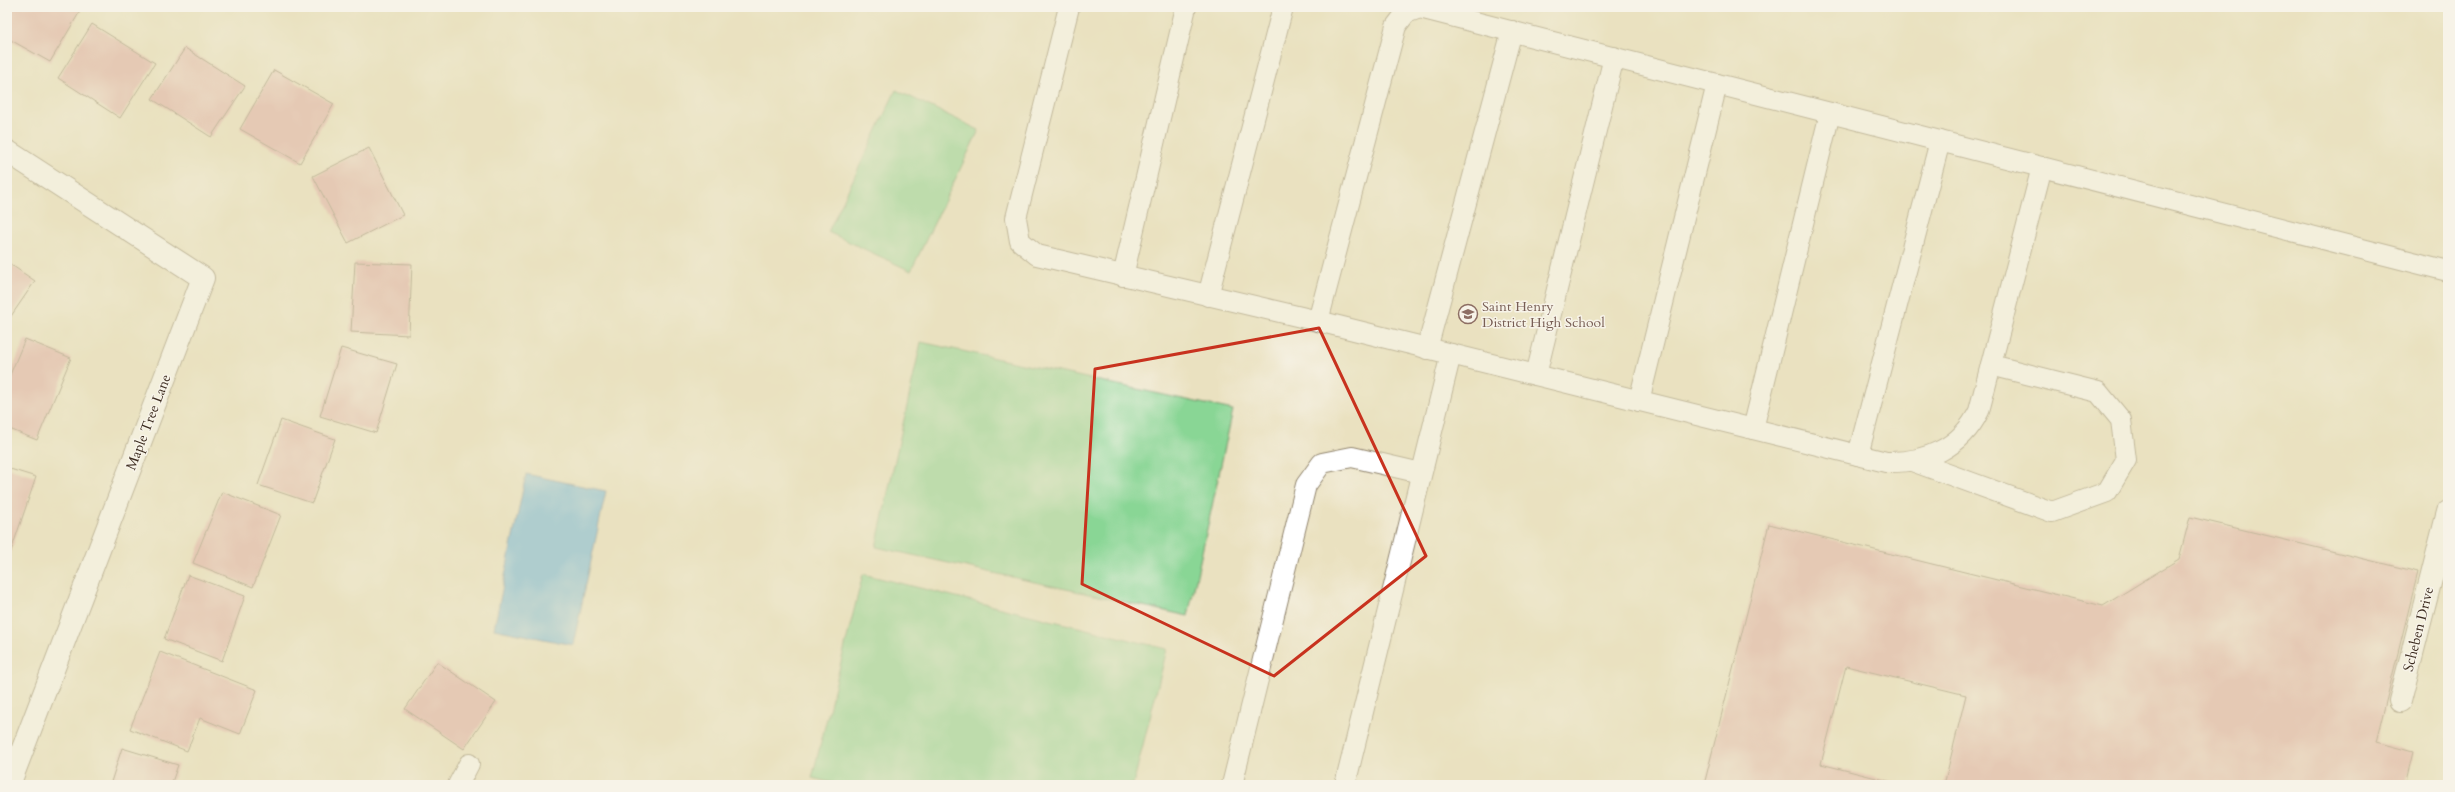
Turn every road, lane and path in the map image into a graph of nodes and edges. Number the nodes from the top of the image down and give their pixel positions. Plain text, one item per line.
1 (1069, 7) edge
2 (1186, 7) edge
3 (1283, 7) edge
4 (1512, 31) junction
5 (1614, 57) junction
6 (1716, 84) junction
7 (1830, 113) junction
8 (1940, 141) junction
9 (7, 151) edge
10 (2042, 167) junction
11 (2448, 271) edge
12 (1123, 276) junction
13 (1208, 296) junction
14 (1318, 321) junction
15 (1427, 349) junction
16 (1451, 354) junction
17 (1991, 365) junction
18 (1536, 375) junction
19 (1639, 401) junction
20 (1753, 429) junction
21 (1858, 455) junction
22 (1912, 461) junction
23 (1421, 473) junction
24 (2448, 512) edge
25 (2400, 701) dead end
26 (469, 764) dead end
27 (9, 785) edge
28 (458, 785) edge
29 (1232, 785) edge
30 (1345, 785) edge

1 - 12 lane
2 - 12 lane
3 - 13 lane
4 - 5 lane
4 - 14 lane
4 - 15 lane
5 - 6 lane
5 - 18 lane
6 - 7 lane
6 - 19 lane
7 - 8 lane
7 - 20 lane
8 - 10 lane
8 - 21 lane
9 - 27 street, Maple Tree Lane
10 - 11 lane
10 - 17 lane
12 - 13 lane
13 - 14 lane
14 - 15 lane
15 - 16 lane
16 - 18 lane
16 - 23 lane
17 - 22 lane
17 - 22 lane
18 - 19 lane
19 - 20 lane
20 - 21 lane
21 - 22 lane
23 - 29 lane
23 - 30 lane
24 - 25 street, Scheben Drive
26 - 28 lane

